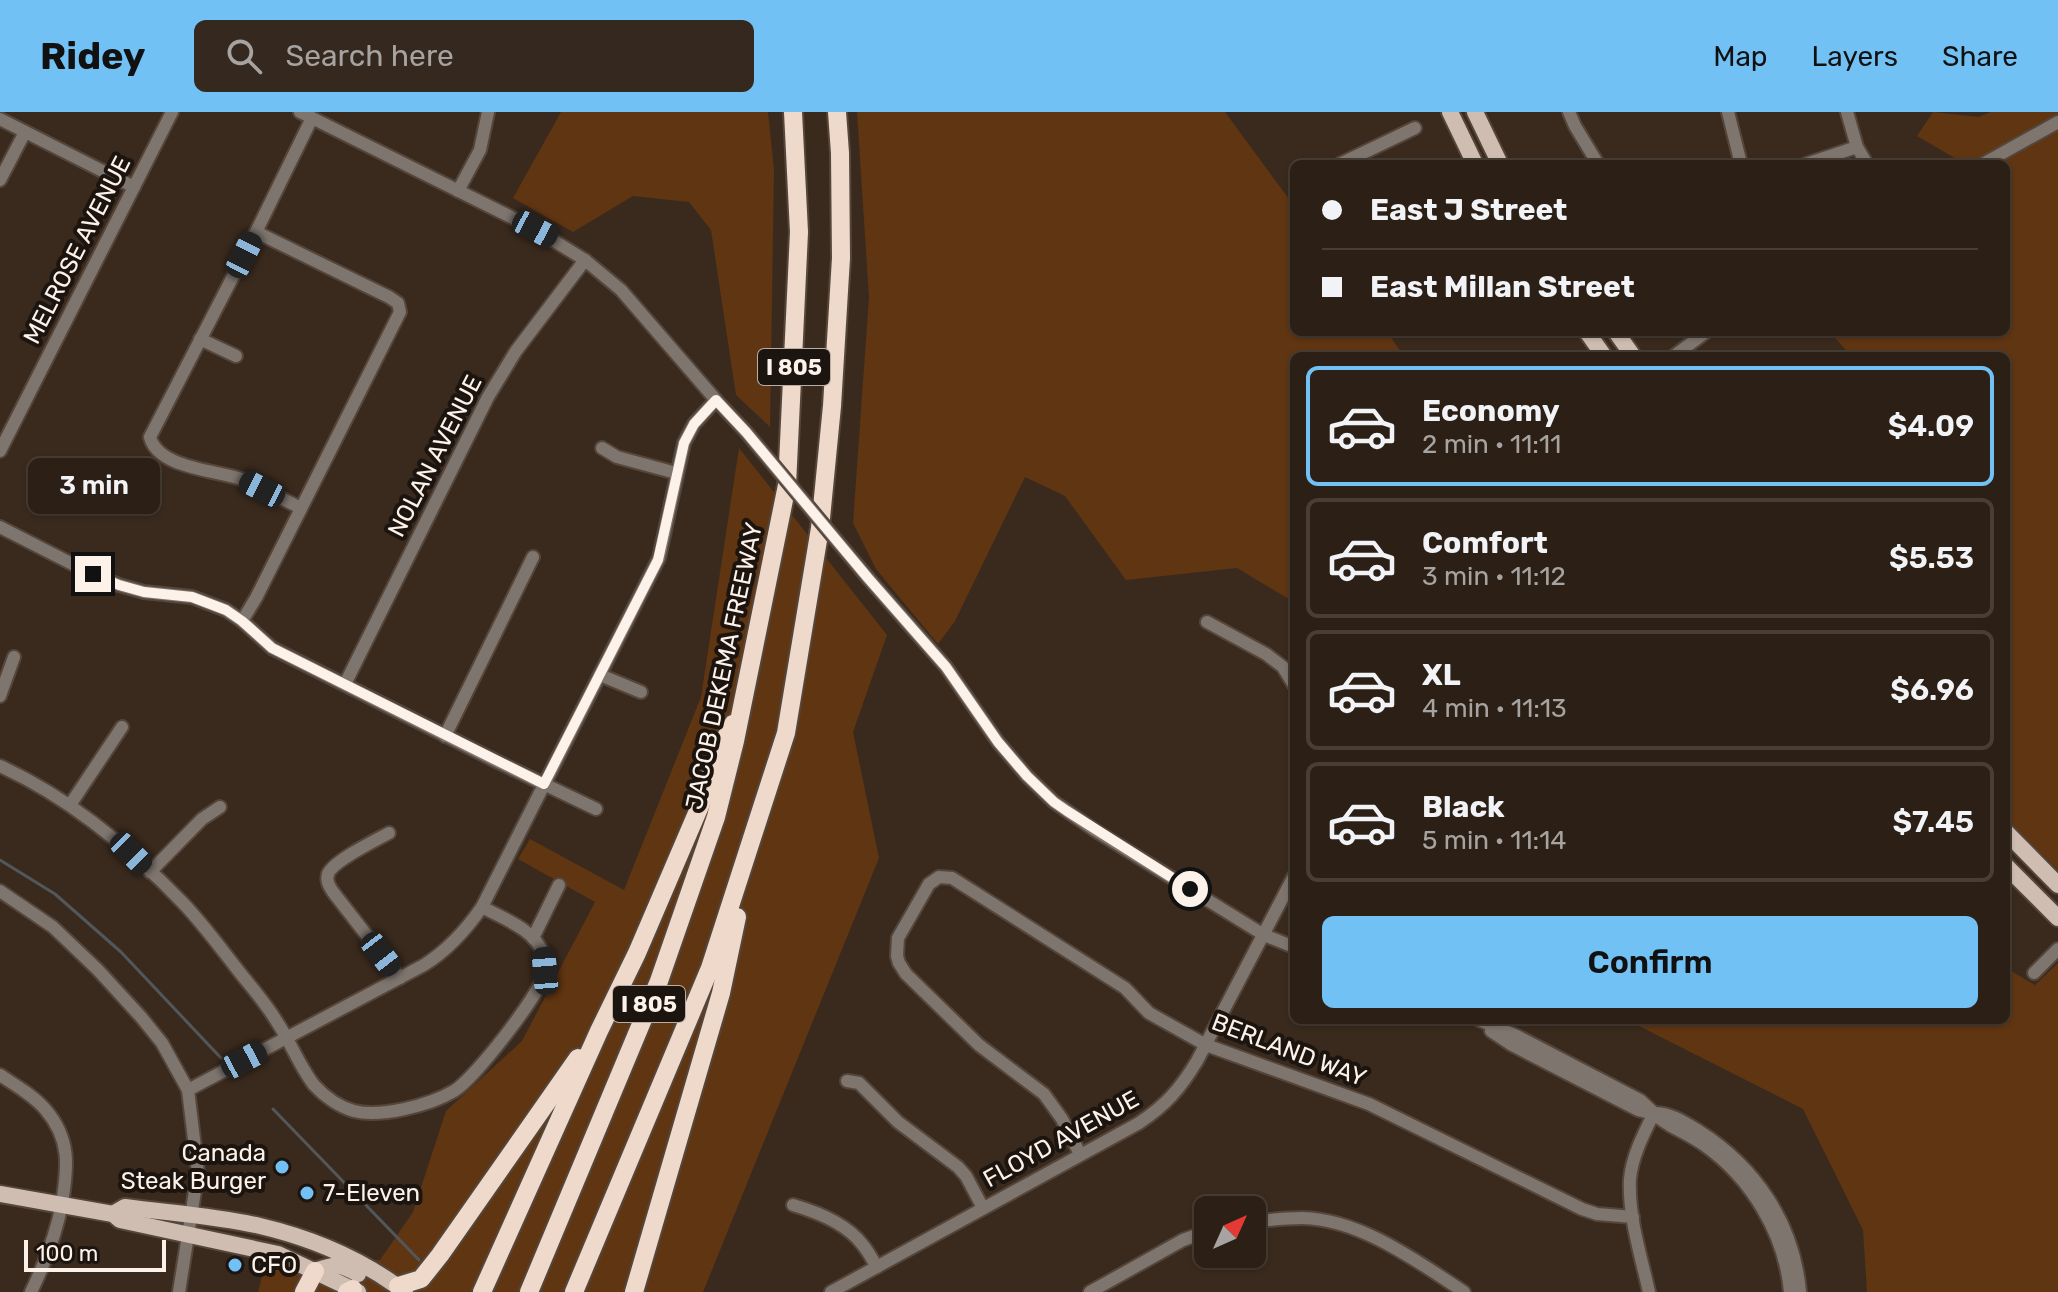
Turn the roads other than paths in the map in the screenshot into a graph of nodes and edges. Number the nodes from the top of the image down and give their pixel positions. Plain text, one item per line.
1 (172, 112) edge
2 (488, 112) edge
3 (793, 112) edge
4 (837, 112) edge
5 (1450, 112) edge
6 (1475, 112) edge
7 (1728, 112) edge
8 (1847, 112) edge
9 (1575, 114) edge
10 (306, 115) edge
11 (0, 119) edge
12 (2058, 122) edge
13 (1415, 128) dead end
14 (25, 132) junction
15 (1857, 147) junction
16 (1348, 160) edge
17 (1473, 160) edge
18 (1498, 160) edge
19 (1596, 160) edge
20 (1740, 160) edge
21 (1818, 160) edge
22 (1865, 160) edge
23 (1990, 160) edge
24 (0, 180) edge
25 (134, 187) junction
26 (458, 191) junction
27 (256, 232) junction
28 (585, 260) junction
29 (1701, 336) edge
30 (200, 339) junction
31 (1679, 352) edge
32 (236, 356) dead end
33 (716, 400) junction
34 (602, 448) dead end
35 (0, 451) edge
36 (676, 473) junction
37 (301, 508) junction
38 (0, 527) edge
39 (533, 557) dead end
40 (242, 621) junction
41 (1207, 622) dead end
42 (14, 657) dead end
43 (600, 675) junction
44 (1290, 678) edge
45 (345, 684) junction
46 (641, 692) dead end
47 (0, 696) edge
48 (742, 707) junction
49 (122, 727) dead end
50 (445, 736) junction
51 (0, 766) edge
52 (544, 784) junction
53 (70, 805) junction
54 (220, 807) dead end
55 (596, 809) dead end
56 (757, 824) junction
57 (389, 833) dead end
58 (2010, 836) edge
59 (2010, 870) edge
60 (150, 872) junction
61 (1290, 884) edge
62 (559, 885) dead end
63 (2058, 885) edge
64 (0, 891) edge
65 (482, 907) junction
66 (2058, 918) edge
67 (1264, 935) junction
68 (533, 938) junction
69 (1290, 945) edge
70 (2058, 949) edge
71 (2034, 973) dead end
72 (400, 978) junction
73 (1487, 1024) edge
74 (599, 1031) junction
75 (287, 1038) junction
76 (1206, 1045) junction
77 (0, 1075) edge
78 (847, 1081) dead end
79 (188, 1090) junction
80 (1654, 1113) junction
81 (1080, 1154) junction
82 (0, 1194) edge
83 (61, 1205) junction
84 (793, 1205) dead end
85 (983, 1208) junction
86 (113, 1214) junction
87 (192, 1215) junction
88 (1633, 1217) junction
89 (1266, 1221) edge
90 (189, 1235) junction
91 (1194, 1236) edge
92 (877, 1267) junction
93 (315, 1271) junction
94 (397, 1290) edge
95 (352, 1291) edge
96 (31, 1292) edge
97 (179, 1292) edge
98 (304, 1292) edge
99 (482, 1292) edge
100 (529, 1292) edge
101 (574, 1292) edge
102 (634, 1292) edge
103 (831, 1292) edge
104 (1090, 1292) edge
105 (1464, 1292) edge
106 (1649, 1292) edge
107 (1790, 1292) edge
108 (1800, 1292) edge

1 - 25 street, MELROSE AVENUE
2 - 26 street
3 - 48 highway, JACOB DEKEMA FREEWAY / I 805
4 - 56 highway, I 805
5 - 17 main road
6 - 18 main road
7 - 20 street
8 - 15 street
9 - 19 street
10 - 26 street
10 - 27 street
11 - 14 street
12 - 23 street
13 - 16 street
14 - 24 street
14 - 25 street
15 - 21 street
15 - 22 street
25 - 35 street, MELROSE AVENUE
26 - 28 street
27 - 30 street
27 - 37 street
28 - 33 street
28 - 45 street, NOLAN AVENUE
29 - 31 street
30 - 32 street
30 - 37 street
33 - 36 street
33 - 67 street, bridge
34 - 36 street
36 - 43 street
37 - 40 street
38 - 40 street
39 - 50 street
40 - 45 street
41 - 44 street
42 - 47 street
43 - 46 street
43 - 52 street
45 - 50 street
48 - 74 highway
48 - 100 highway, JACOB DEKEMA FREEWAY / I 805
49 - 53 street
50 - 52 street
51 - 53 street
52 - 55 street
52 - 65 street
53 - 60 street
54 - 60 street
56 - 101 highway, I 805
56 - 102 highway
57 - 72 street
58 - 63 main road
59 - 66 main road
60 - 75 street
61 - 67 street, FLOYD AVENUE
62 - 68 street
64 - 79 street
65 - 68 street
65 - 72 street
67 - 69 street
67 - 76 street, FLOYD AVENUE
68 - 75 street
70 - 71 street
72 - 75 street
73 - 80 street
74 - 94 highway
74 - 99 highway
75 - 79 street
76 - 81 street, FLOYD AVENUE
76 - 81 street, BERLAND WAY
76 - 88 street, BERLAND WAY
77 - 83 street
78 - 85 street
79 - 87 street
80 - 88 street
80 - 107 street
80 - 108 street
81 - 85 street, FLOYD AVENUE
82 - 83 main road
83 - 86 main road
83 - 96 street
84 - 92 street
85 - 92 street, FLOYD AVENUE
86 - 87 main road
86 - 90 main road
87 - 90 street
87 - 94 main road
88 - 106 street
89 - 105 street
90 - 93 main road
90 - 97 street
91 - 104 street
92 - 103 street, FLOYD AVENUE
93 - 94 main road
93 - 95 main road
93 - 98 highway

